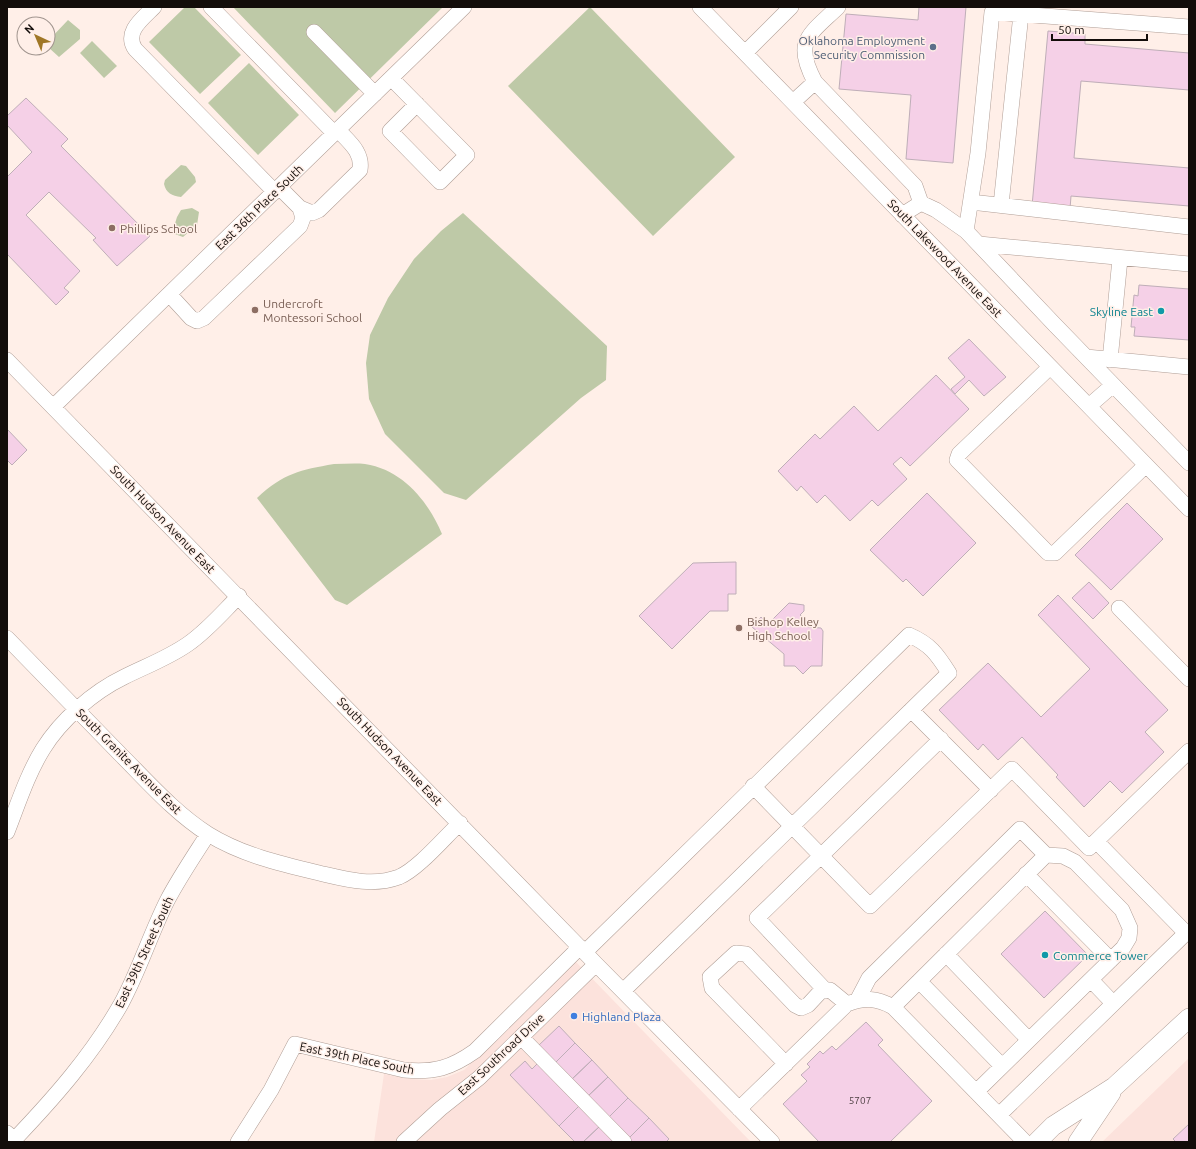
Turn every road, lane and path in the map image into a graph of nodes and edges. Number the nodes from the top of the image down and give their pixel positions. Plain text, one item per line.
1 (154, 7) edge
2 (210, 7) edge
3 (464, 7) edge
4 (700, 7) edge
5 (791, 7) edge
6 (838, 7) edge
7 (989, 10) edge
8 (1021, 14) junction
9 (1189, 27) edge
10 (314, 32) dead end
11 (745, 53) junction
12 (392, 78) junction
13 (815, 82) junction
14 (375, 94) junction
15 (793, 102) junction
16 (417, 104) junction
17 (336, 132) junction
18 (277, 189) junction
19 (971, 202) junction
20 (921, 203) junction
21 (1001, 205) junction
22 (300, 208) junction
23 (902, 215) junction
24 (1189, 227) edge
25 (966, 231) junction
26 (979, 244) junction
27 (1120, 259) junction
28 (1189, 264) edge
29 (169, 294) junction
30 (1086, 357) junction
31 (7, 360) edge
32 (1110, 360) junction
33 (1050, 367) junction
34 (1189, 367) edge
35 (1113, 385) junction
36 (1089, 406) junction
37 (53, 407) junction
38 (1189, 463) edge
39 (1146, 465) junction
40 (1189, 509) edge
41 (239, 596) junction
42 (1119, 608) dead end
43 (7, 638) edge
44 (1189, 679) edge
45 (77, 710) junction
46 (911, 710) junction
47 (941, 739) junction
48 (1189, 751) edge
49 (753, 786) junction
50 (991, 790) junction
51 (460, 823) junction
52 (792, 826) junction
53 (7, 832) edge
54 (208, 834) junction
55 (1093, 844) junction
56 (820, 855) junction
57 (1046, 855) junction
58 (1075, 862) junction
59 (1026, 874) junction
60 (582, 950) junction
61 (946, 954) junction
62 (1111, 960) junction
63 (596, 964) junction
64 (1090, 980) junction
65 (920, 981) junction
66 (826, 990) junction
67 (623, 991) junction
68 (853, 1002) junction
69 (1113, 1003) junction
70 (894, 1007) junction
71 (1189, 1018) edge
72 (521, 1037) junction
73 (1029, 1040) junction
74 (786, 1064) junction
75 (1002, 1066) junction
76 (1114, 1087) junction
77 (976, 1092) junction
78 (739, 1109) junction
79 (999, 1115) junction
80 (10, 1136) edge
81 (238, 1142) edge
82 (404, 1142) edge
83 (624, 1142) edge
84 (772, 1142) edge
85 (1026, 1142) edge
86 (1037, 1142) edge
87 (1078, 1142) edge

1 - 18 street
2 - 17 street
3 - 12 street, East 36th Place South
4 - 11 street, South Lakewood Avenue East
5 - 11 street
6 - 13 street
7 - 8 street
7 - 19 street
8 - 9 street
8 - 21 street
10 - 14 street
11 - 15 street, South Lakewood Avenue East
12 - 14 street, East 36th Place South
12 - 16 street
13 - 15 street
13 - 20 street
14 - 17 street, East 36th Place South
15 - 23 street, South Lakewood Avenue East
16 - 16 street
17 - 18 street, East 36th Place South
17 - 22 street
18 - 22 street
18 - 29 street, East 36th Place South
19 - 21 street
19 - 25 street
20 - 23 street
20 - 25 street
21 - 24 street
22 - 29 street
23 - 33 street, South Lakewood Avenue East
25 - 26 street
26 - 27 street
26 - 30 street
27 - 28 street
27 - 32 street
29 - 37 street, East 36th Place South
30 - 32 street
30 - 35 street
31 - 37 street, South Hudson Avenue East
32 - 34 street
33 - 36 street, South Lakewood Avenue East
33 - 39 street
35 - 36 street
35 - 38 street
36 - 39 street, South Lakewood Avenue East
37 - 41 street, South Hudson Avenue East
39 - 40 street, South Lakewood Avenue East
41 - 45 street
41 - 51 street, South Hudson Avenue East
42 - 44 street
43 - 45 street, South Granite Avenue East
45 - 53 street
45 - 54 street, South Granite Avenue East
46 - 47 street
46 - 49 street
46 - 52 street
47 - 50 street
47 - 56 street
48 - 55 street
49 - 52 street
49 - 60 street
50 - 55 street
50 - 56 street
51 - 54 street, South Granite Avenue East
51 - 60 street, South Hudson Avenue East
52 - 56 street
52 - 67 street
54 - 80 street, East 39th Street South
55 - 58 street
55 - 69 street
56 - 66 street
57 - 58 street
57 - 59 street
57 - 68 street
58 - 62 street
59 - 61 street
59 - 62 street
60 - 63 street, South Hudson Avenue East
60 - 81 street, East 39th Place South
61 - 65 street
61 - 73 street
62 - 64 street
63 - 67 street, South Hudson Avenue East
63 - 72 street, East Southroad Drive
64 - 69 street
64 - 73 street
65 - 70 street
65 - 75 street
66 - 68 street
66 - 74 street
67 - 78 street, South Hudson Avenue East
68 - 70 street
68 - 74 street
69 - 79 street
70 - 77 street
71 - 76 main road
72 - 82 street, East Southroad Drive
72 - 83 street
73 - 75 street
74 - 78 street
75 - 77 street
76 - 86 main road
76 - 87 main road
77 - 79 street
78 - 84 street, South Hudson Avenue East
79 - 85 street

